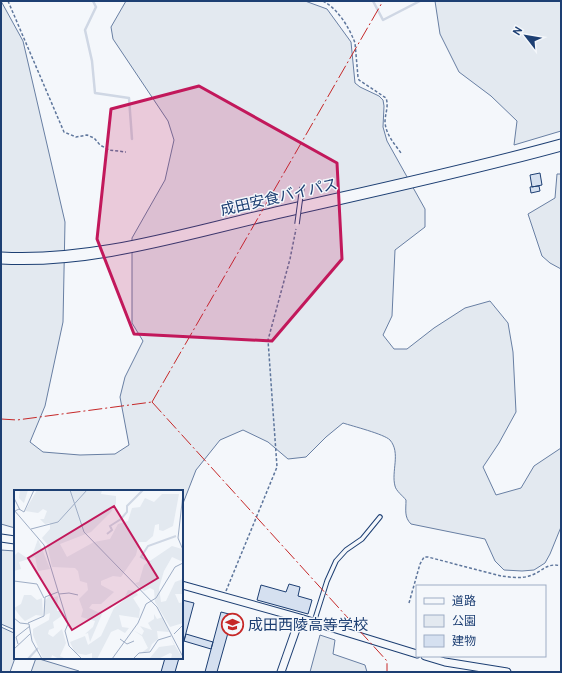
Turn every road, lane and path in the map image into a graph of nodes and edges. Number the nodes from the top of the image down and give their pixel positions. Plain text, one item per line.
1 (8, 1) edge
2 (323, 1) edge
3 (561, 145) edge
4 (126, 152) dead end
5 (401, 153) dead end
6 (302, 187) dead end
7 (297, 224) joint
8 (1, 258) edge
9 (380, 517) dead end
10 (1, 538) edge
11 (14, 540) edge
12 (561, 566) edge
13 (183, 585) edge
14 (224, 597) junction
15 (409, 603) dead end
16 (300, 618) junction
17 (314, 622) junction
18 (416, 654) edge
19 (428, 657) edge
20 (281, 672) edge
21 (507, 672) edge

1 - 4 path
2 - 5 path
3 - 8 main road, 成田安食バイパス
6 - 7 lane, bridge
7 - 14 path
9 - 17 lane
10 - 11 street
12 - 15 path
13 - 14 street
14 - 16 street
16 - 17 street
16 - 20 street
17 - 18 street
19 - 21 street

